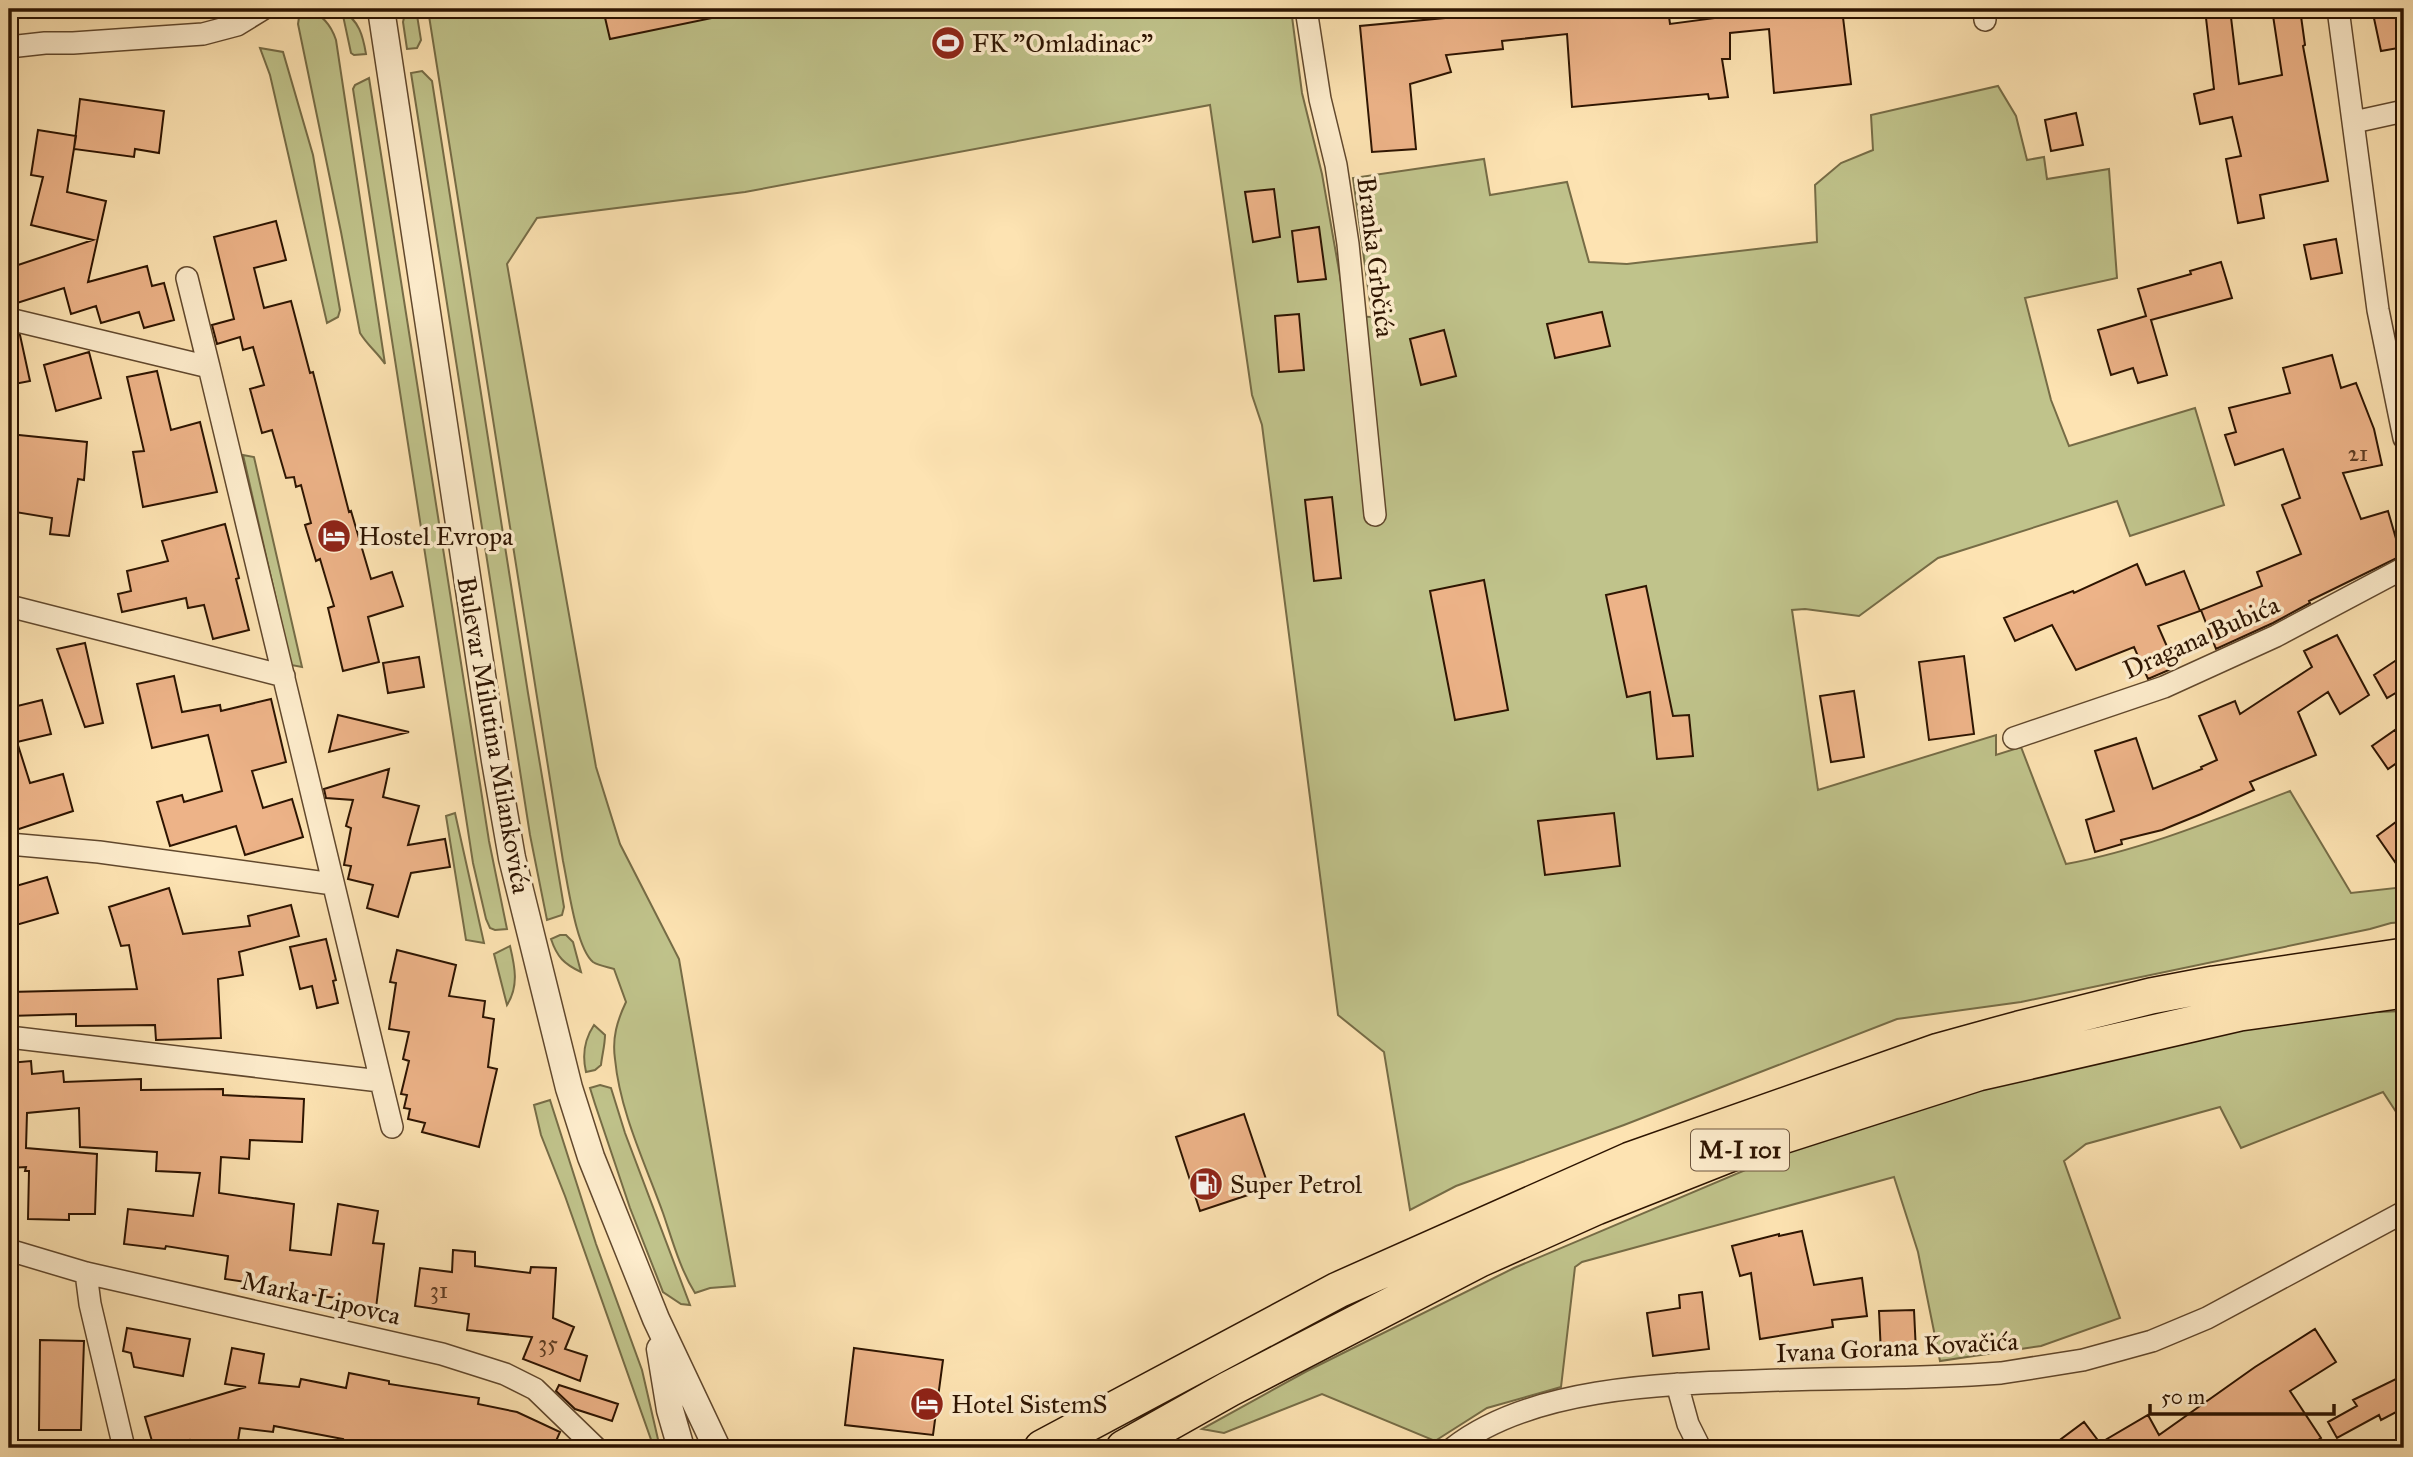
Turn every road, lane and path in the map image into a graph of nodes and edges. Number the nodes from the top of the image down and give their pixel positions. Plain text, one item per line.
1 (263, 9) edge
2 (381, 9) edge
3 (1306, 9) edge
4 (2338, 9) edge
5 (9, 47) edge
6 (2404, 111) edge
7 (2354, 122) junction
8 (187, 278) dead end
9 (9, 319) edge
10 (209, 367) junction
11 (2404, 438) edge
12 (1375, 515) dead end
13 (2404, 568) edge
14 (9, 606) edge
15 (284, 676) junction
16 (2014, 738) dead end
17 (9, 844) edge
18 (333, 884) junction
19 (2404, 956) edge
20 (2404, 990) edge
21 (9, 1037) edge
22 (380, 1081) junction
23 (392, 1127) dead end
24 (2404, 1212) edge
25 (9, 1251) edge
26 (86, 1273) junction
27 (656, 1320) junction
28 (1677, 1384) junction
29 (124, 1448) edge
30 (596, 1448) edge
31 (681, 1448) edge
32 (717, 1448) edge
33 (1042, 1448) edge
34 (1124, 1448) edge
35 (1453, 1448) edge
36 (1700, 1448) edge

1 - 5 street
2 - 27 street, Bulevar Milutina Milankovića
3 - 12 street, Branka Grbčića
4 - 7 street
6 - 7 street
7 - 11 street
8 - 10 street
9 - 10 street
10 - 15 street
13 - 16 street, Dragana Bubića
14 - 15 street
15 - 18 street
17 - 18 street
18 - 22 street
19 - 33 main road, M-I 101
20 - 34 main road, M-I 101
21 - 22 street
22 - 23 street
24 - 28 street, Ivana Gorana Kovačića
25 - 26 street, Marka Lipovca
26 - 29 street
26 - 30 street, Marka Lipovca
27 - 31 street, Bulevar Milutina Milankovića
27 - 32 street, Bulevar Milutina Milankovića
28 - 35 street, Ivana Gorana Kovačića
28 - 36 street

